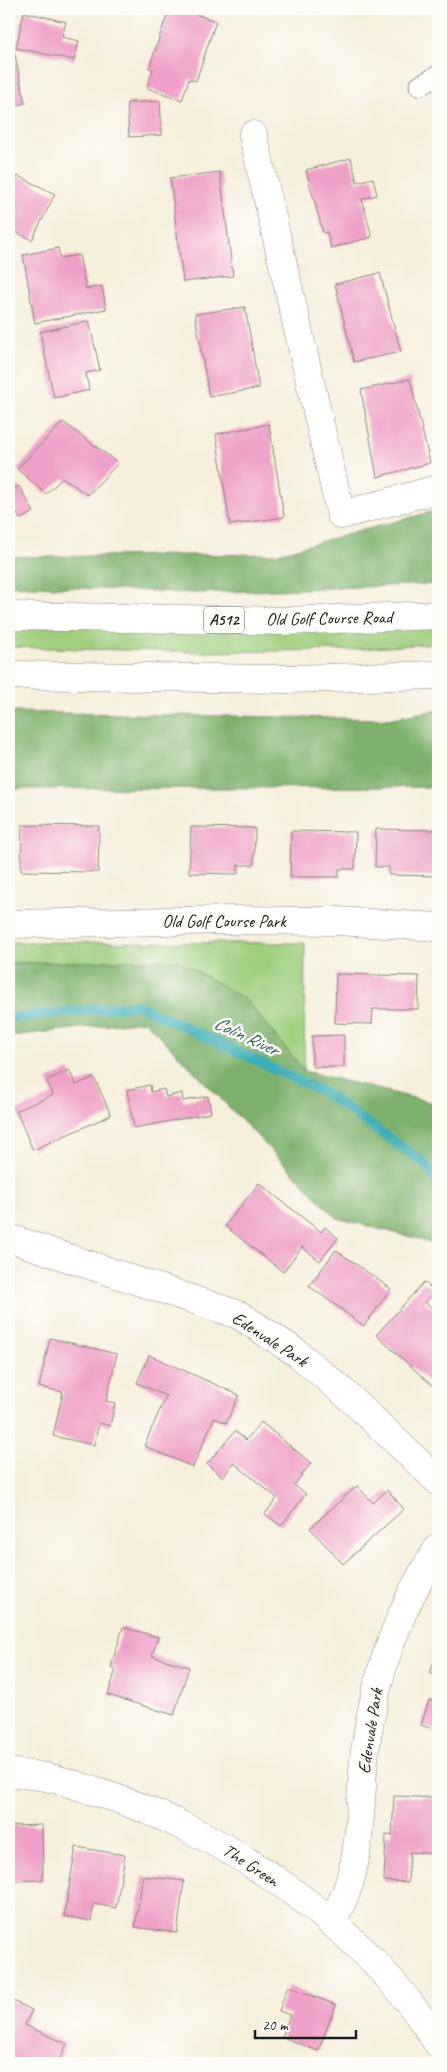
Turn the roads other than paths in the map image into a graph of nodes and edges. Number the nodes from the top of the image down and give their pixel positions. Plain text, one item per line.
1 (438, 76) edge
2 (419, 86) dead end
3 (253, 135) dead end
4 (438, 489) edge
5 (438, 615) edge
6 (9, 616) edge
7 (9, 675) edge
8 (438, 675) edge
9 (9, 924) edge
10 (438, 927) edge
11 (9, 1238) edge
12 (438, 1482) edge
13 (438, 1548) edge
14 (9, 1772) edge
15 (330, 1922) junction
16 (438, 2044) edge

1 - 2 lane
3 - 4 main road
5 - 6 main road, Old Golf Course Road / A512
7 - 8 main road
9 - 10 main road, Old Golf Course Park
11 - 12 main road, Edenvale Park
13 - 15 main road, Edenvale Park
14 - 15 main road, The Green
15 - 16 main road, The Green

